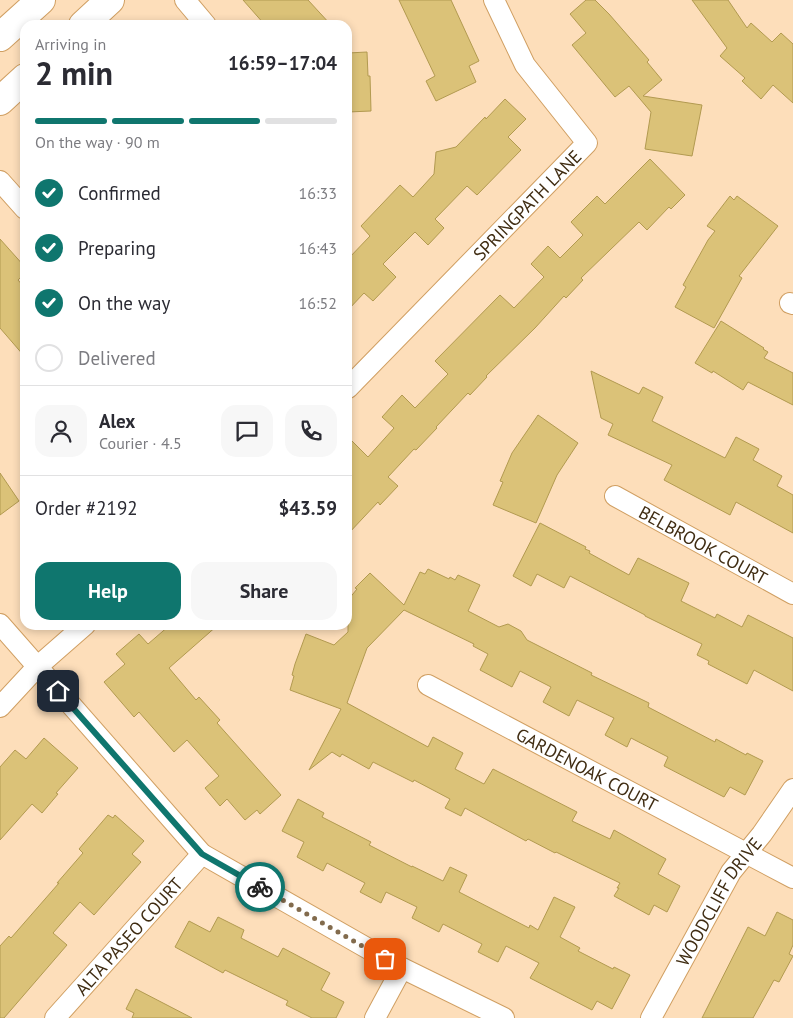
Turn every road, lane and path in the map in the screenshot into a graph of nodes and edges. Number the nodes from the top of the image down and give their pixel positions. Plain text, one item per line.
1 (41, 0) edge
2 (110, 0) edge
3 (185, 0) edge
4 (494, 0) edge
5 (88, 20) edge
6 (202, 20) edge
7 (0, 37) edge
8 (20, 83) edge
9 (0, 101) edge
10 (0, 181) edge
11 (20, 203) edge
12 (352, 384) edge
13 (615, 496) dead end
14 (793, 594) edge
15 (0, 624) edge
16 (79, 630) edge
17 (36, 667) junction
18 (428, 685) dead end
19 (0, 707) edge
20 (793, 789) edge
21 (746, 853) junction
22 (202, 854) junction
23 (793, 878) edge
24 (402, 968) junction
25 (56, 1018) edge
26 (375, 1018) edge
27 (504, 1018) edge
28 (652, 1018) edge

1 - 7 main road
2 - 5 main road
3 - 6 street
4 - 12 street, SPRINGPATH LANE
8 - 9 main road
10 - 11 street
13 - 14 street, BELBROOK COURT
15 - 17 street
16 - 17 street
17 - 19 street
17 - 22 street
18 - 21 street, GARDENOAK COURT
20 - 21 street, WOODCLIFF DRIVE
21 - 23 street, GARDENOAK COURT
21 - 28 street, WOODCLIFF DRIVE
22 - 24 street
22 - 25 street, ALTA PASEO COURT
24 - 26 street
24 - 27 street

